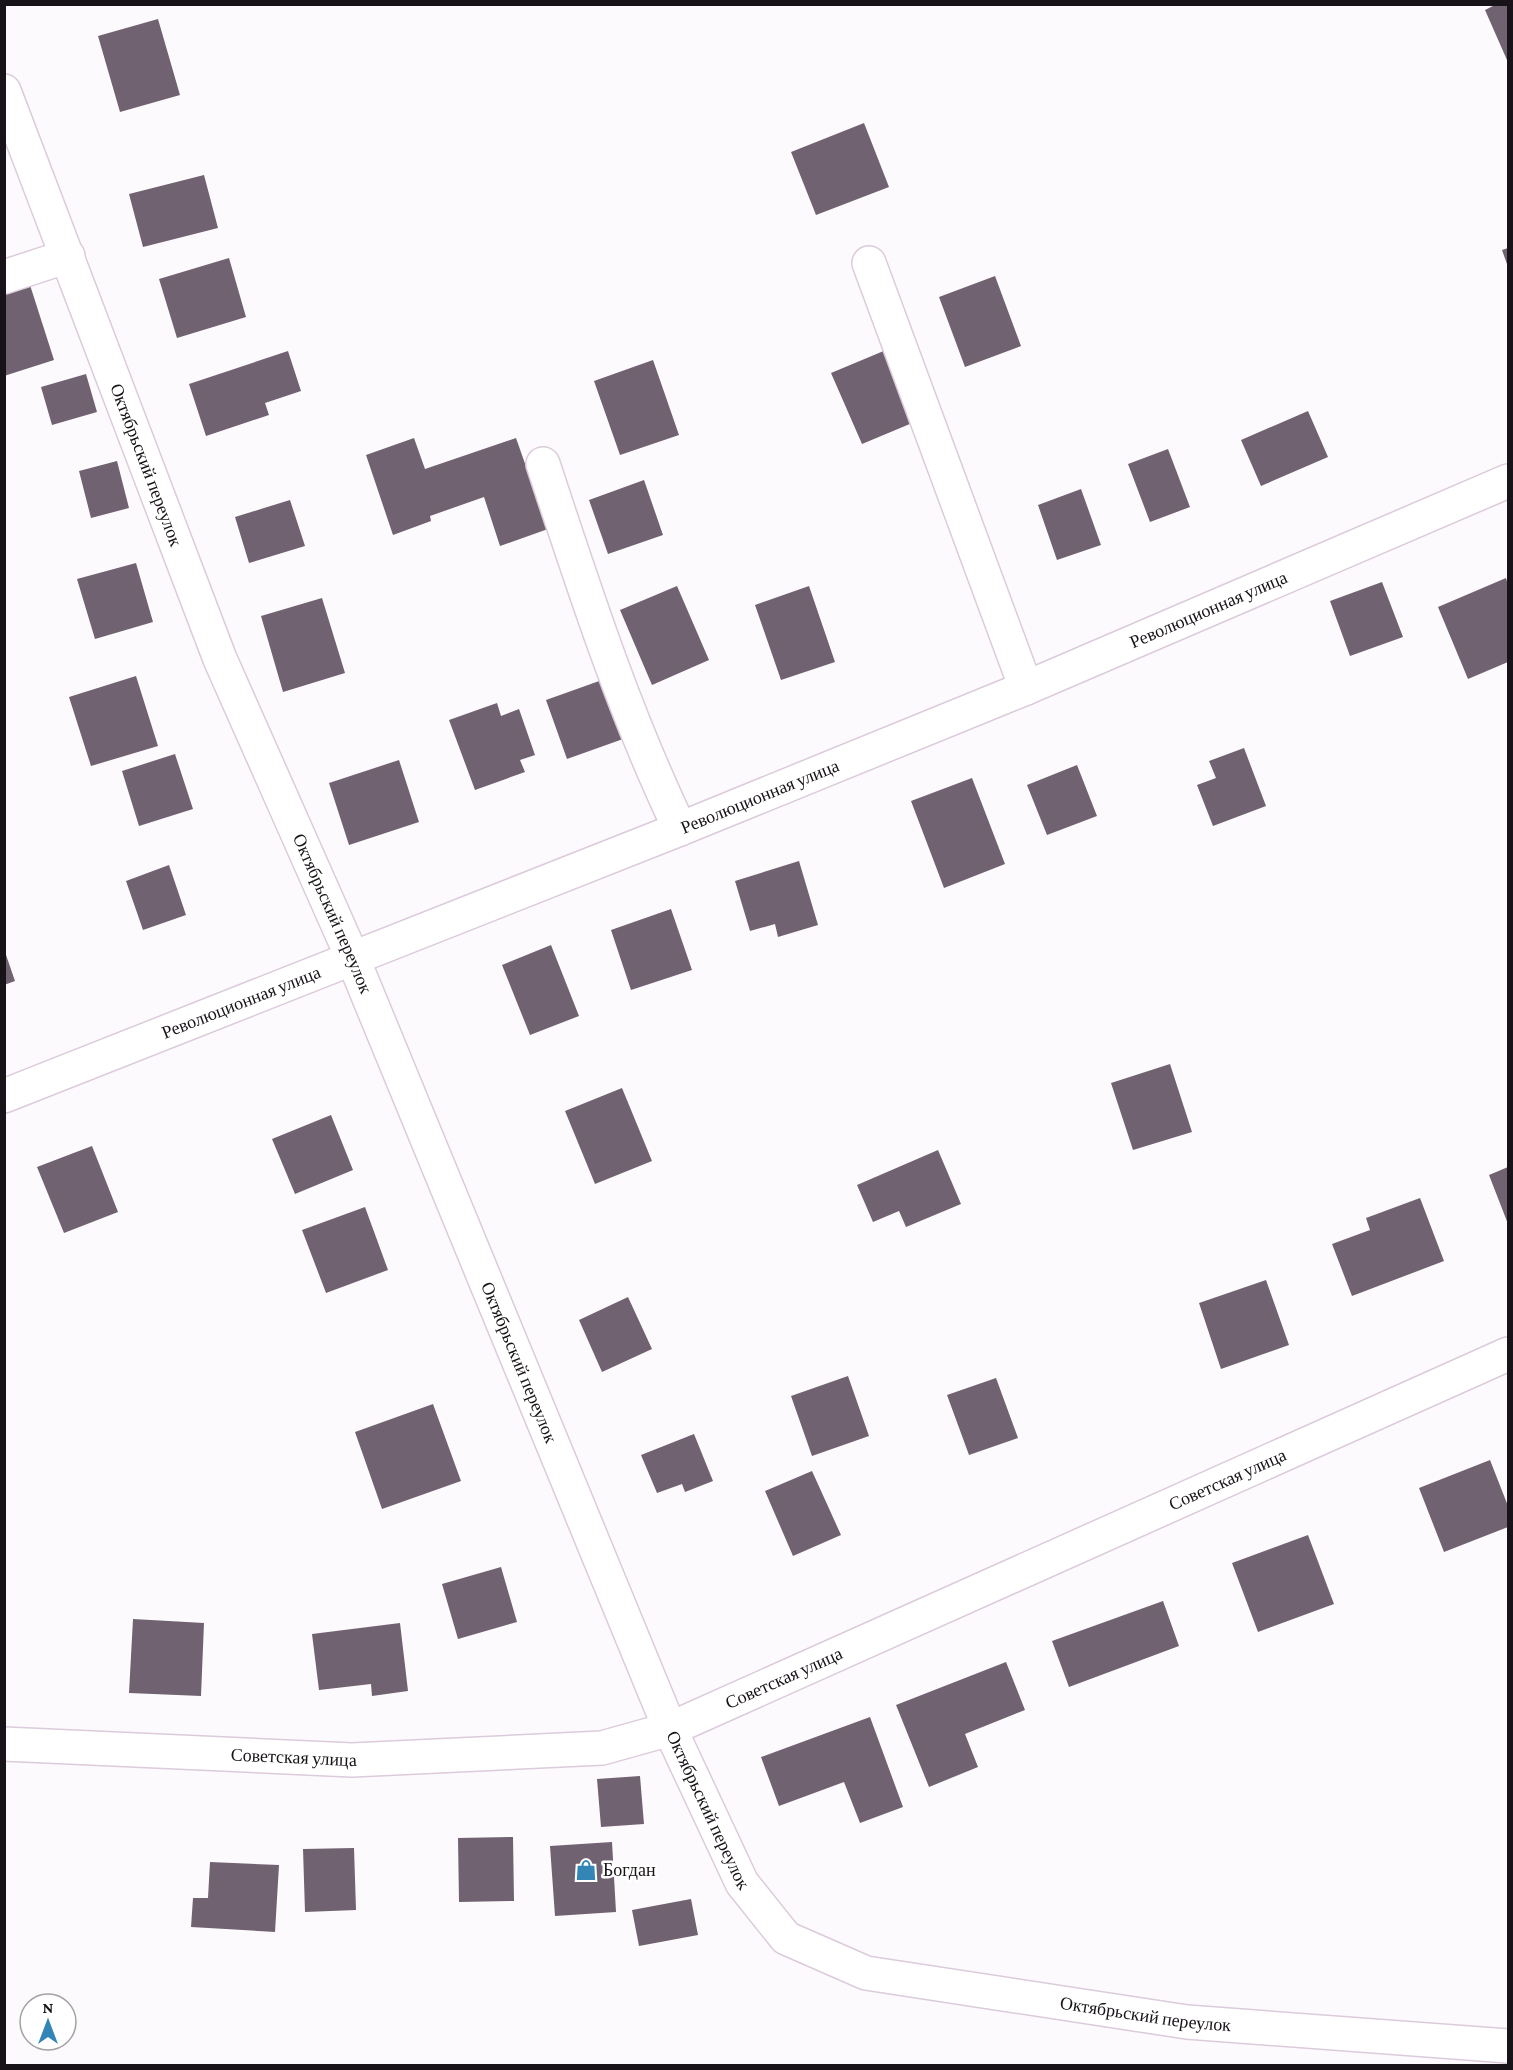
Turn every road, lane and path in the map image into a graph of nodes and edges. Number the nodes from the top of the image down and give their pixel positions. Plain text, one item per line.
1 (4, 91) edge
2 (68, 256) junction
3 (869, 263) dead end
4 (4, 277) edge
5 (543, 464) dead end
6 (1509, 481) edge
7 (1026, 688) junction
8 (680, 829) junction
9 (353, 959) junction
10 (4, 1096) edge
11 (1509, 1354) edge
12 (670, 1729) junction
13 (4, 1744) edge
14 (1509, 2046) edge

1 - 2 street, Октябрьский переулок
2 - 4 street
2 - 9 street, Октябрьский переулок
3 - 7 street
5 - 8 street
6 - 7 street, Революционная улица
7 - 8 street, Революционная улица
8 - 9 street, Революционная улица
9 - 10 street, Революционная улица
9 - 12 street, Октябрьский переулок
11 - 12 street, Советская улица
12 - 13 street, Советская улица
12 - 14 street, Октябрьский переулок

